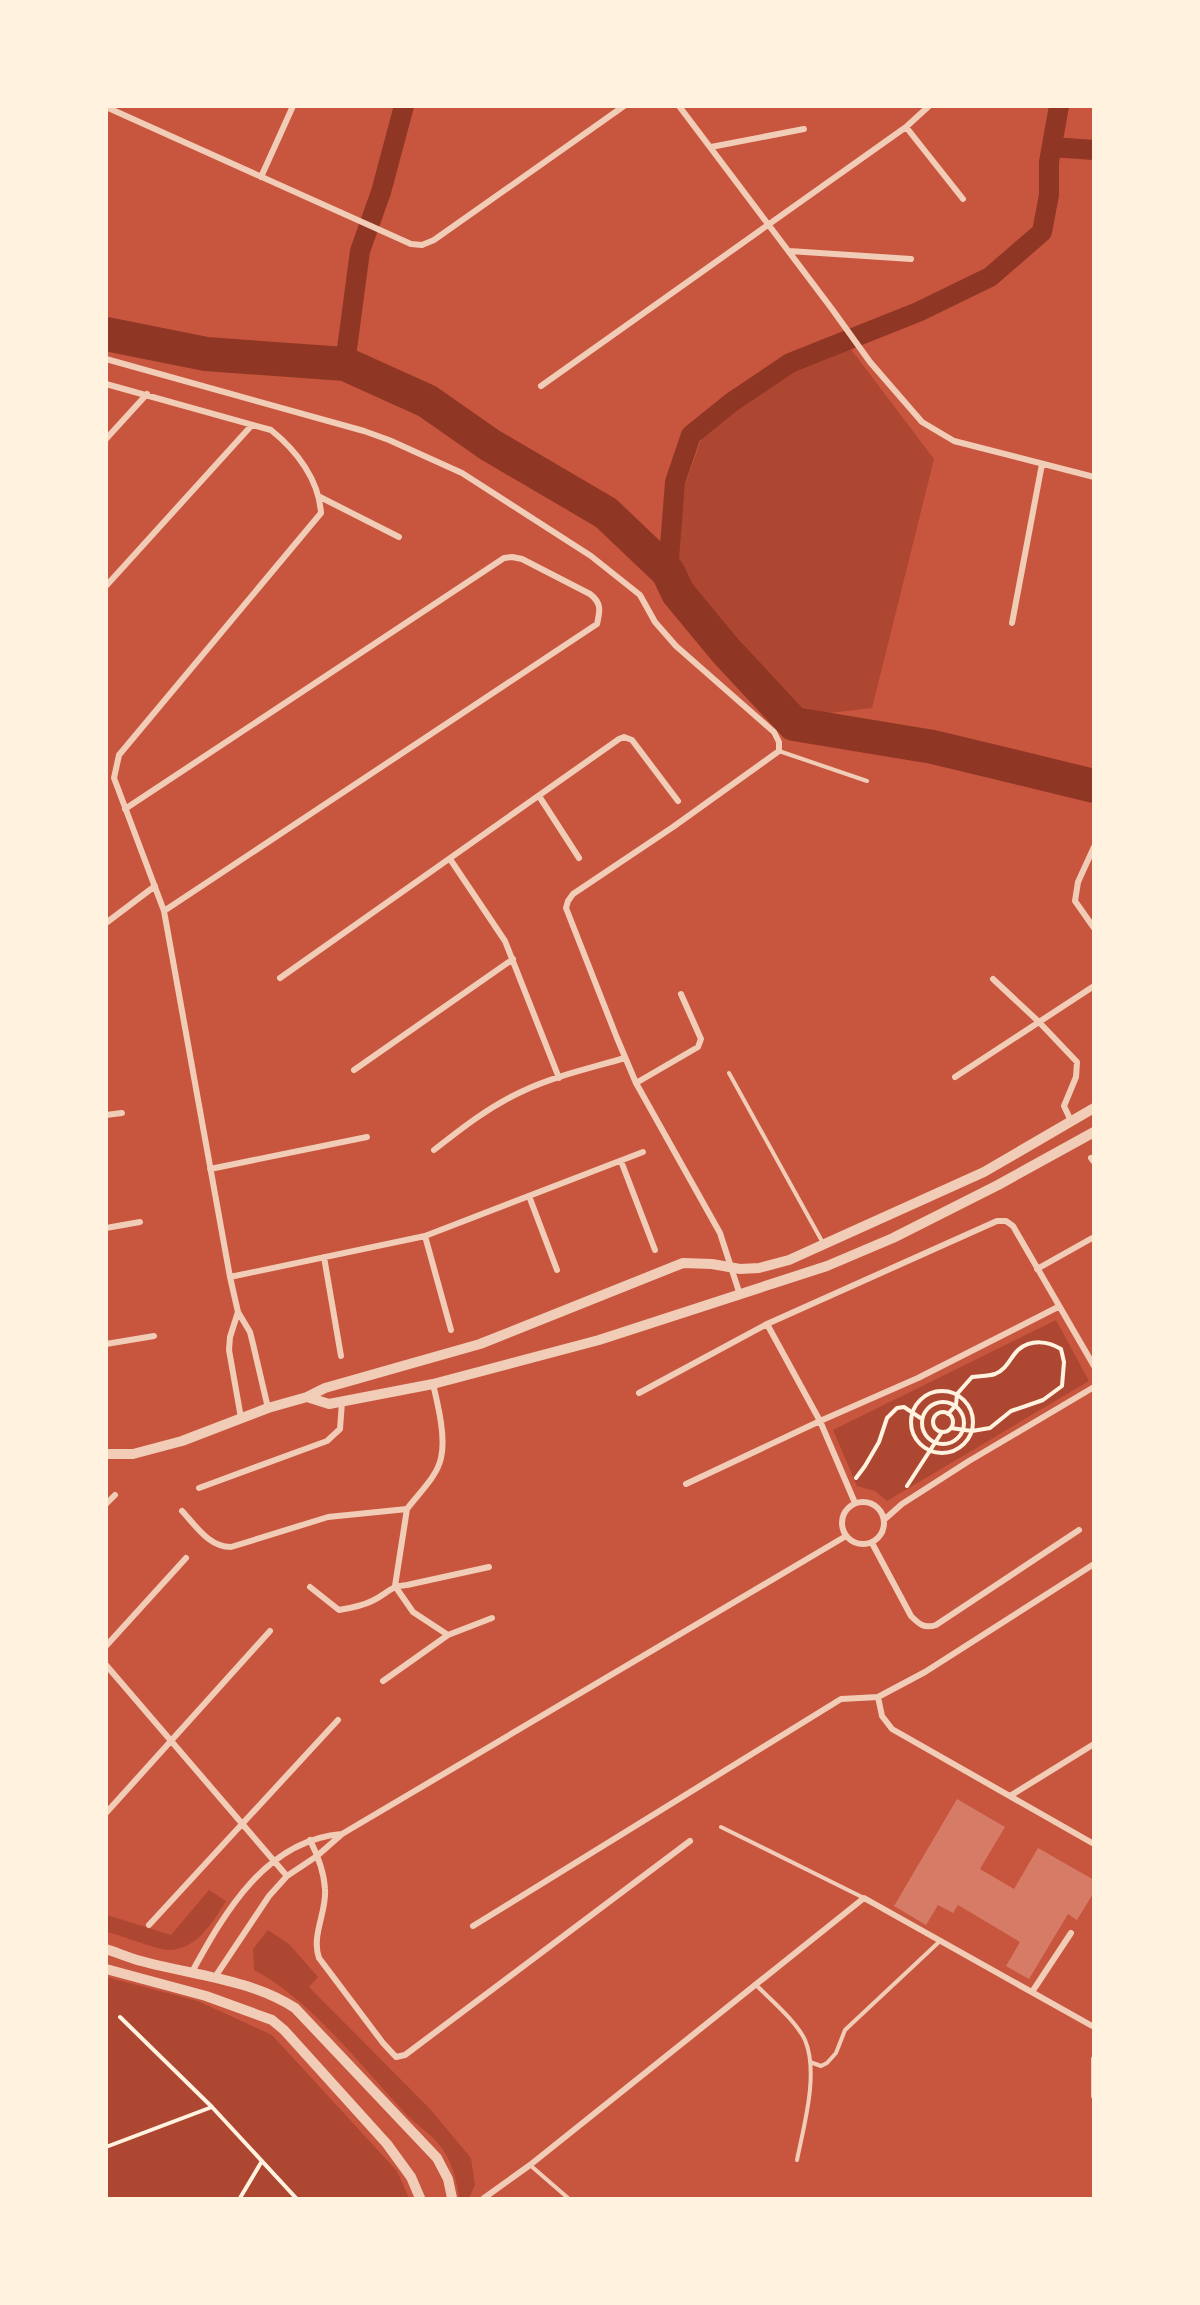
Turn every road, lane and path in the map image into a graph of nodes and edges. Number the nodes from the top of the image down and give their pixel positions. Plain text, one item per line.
1 (292, 106) edge
2 (624, 106) edge
3 (679, 106) edge
4 (929, 106) edge
5 (106, 107) edge
6 (906, 127) junction
7 (804, 129) dead end
8 (711, 147) junction
9 (261, 177) junction
10 (963, 199) dead end
11 (769, 224) junction
12 (789, 251) junction
13 (911, 259) dead end
14 (106, 359) edge
15 (106, 384) edge
16 (541, 386) dead end
17 (147, 394) junction
18 (252, 424) junction
19 (106, 439) edge
20 (1042, 464) junction
21 (1094, 477) edge
22 (320, 497) junction
23 (399, 537) dead end
24 (106, 586) edge
25 (1012, 623) dead end
26 (779, 751) junction
27 (110, 777) edge
28 (867, 781) dead end
29 (539, 796) junction
30 (678, 801) dead end
31 (125, 809) junction
32 (1094, 847) edge
33 (579, 858) dead end
34 (450, 859) junction
35 (154, 886) junction
36 (164, 911) junction
37 (106, 923) edge
38 (1094, 928) edge
39 (513, 959) junction
40 (280, 978) dead end
41 (993, 979) dead end
42 (1094, 986) edge
43 (681, 994) dead end
44 (1039, 1022) junction
45 (625, 1058) junction
46 (354, 1070) dead end
47 (729, 1073) dead end
48 (955, 1077) dead end
49 (560, 1078) junction
50 (636, 1083) junction
51 (1094, 1108) edge
52 (122, 1113) dead end
53 (106, 1115) edge
54 (1071, 1122) junction
55 (1094, 1132) edge
56 (367, 1137) dead end
57 (434, 1150) dead end
58 (643, 1152) dead end
59 (621, 1161) junction
60 (210, 1169) junction
61 (529, 1196) junction
62 (140, 1222) dead end
63 (106, 1228) edge
64 (425, 1236) junction
65 (1094, 1237) edge
66 (824, 1245) junction
67 (655, 1250) dead end
68 (324, 1257) junction
69 (730, 1267) junction
70 (1037, 1269) junction
71 (557, 1270) dead end
72 (230, 1277) junction
73 (740, 1295) junction
74 (1058, 1307) junction
75 (238, 1312) junction
76 (767, 1324) junction
77 (451, 1330) dead end
78 (154, 1336) dead end
79 (106, 1344) edge
80 (340, 1356) dead end
81 (1094, 1365) edge
82 (433, 1384) junction
83 (1094, 1387) edge
84 (639, 1393) dead end
85 (957, 1394) junction
86 (307, 1397) junction
87 (342, 1402) junction
88 (956, 1405) junction
89 (268, 1408) junction
90 (912, 1412) junction
91 (948, 1414) junction
92 (241, 1418) junction
93 (922, 1419) junction
94 (820, 1421) junction
95 (951, 1428) junction
96 (963, 1429) junction
97 (972, 1431) junction
98 (942, 1432) junction
99 (935, 1443) junction
100 (929, 1450) junction
101 (106, 1454) edge
102 (686, 1484) dead end
103 (848, 1485) junction
104 (199, 1488) dead end
105 (115, 1496) dead end
106 (855, 1503) junction
107 (106, 1504) edge
108 (902, 1504) junction
109 (407, 1509) junction
110 (182, 1511) dead end
111 (885, 1519) junction
112 (1079, 1530) dead end
113 (846, 1536) junction
114 (872, 1543) junction
115 (186, 1558) dead end
116 (1094, 1564) edge
117 (489, 1567) dead end
118 (395, 1586) junction
119 (310, 1587) dead end
120 (492, 1618) dead end
121 (270, 1631) dead end
122 (448, 1635) junction
123 (106, 1646) edge
124 (106, 1665) edge
125 (383, 1681) dead end
126 (878, 1697) junction
127 (338, 1720) dead end
128 (171, 1741) junction
129 (1094, 1744) edge
130 (1011, 1796) junction
131 (106, 1813) edge
132 (242, 1824) junction
133 (722, 1827) dead end
134 (342, 1834) junction
135 (310, 1840) junction
136 (690, 1841) dead end
137 (1094, 1844) edge
138 (318, 1856) junction
139 (274, 1861) junction
140 (287, 1876) junction
141 (864, 1898) junction
142 (149, 1925) dead end
143 (473, 1926) dead end
144 (1071, 1933) dead end
145 (940, 1941) junction
146 (106, 1949) edge
147 (106, 1969) edge
148 (192, 1972) junction
149 (215, 1977) junction
150 (755, 1983) junction
151 (185, 1990) junction
152 (1032, 1992) junction
153 (206, 1996) junction
154 (120, 2016) dead end
155 (1094, 2027) edge
156 (1094, 2059) edge
157 (810, 2062) junction
158 (1094, 2096) edge
159 (212, 2107) junction
160 (106, 2147) edge
161 (262, 2160) junction
162 (797, 2160) dead end
163 (530, 2165) junction
164 (240, 2199) edge
165 (296, 2199) edge
166 (420, 2199) edge
167 (452, 2199) edge
168 (484, 2199) edge
169 (568, 2199) edge

1 - 9 street
2 - 9 street
3 - 8 street
4 - 6 street
5 - 9 street
6 - 10 street
6 - 11 street
7 - 8 street
8 - 11 street
11 - 12 street
11 - 16 street
12 - 13 street
12 - 20 street
14 - 26 street
15 - 17 street
17 - 18 street
17 - 19 street
18 - 22 street
18 - 24 street
20 - 21 street
20 - 25 street
22 - 23 street
22 - 27 street
26 - 28 lane
26 - 45 street
27 - 31 street
29 - 30 street
29 - 33 street
29 - 34 street
31 - 35 street
31 - 36 street
32 - 38 street
34 - 39 street
34 - 40 street
35 - 36 street
35 - 37 street
36 - 60 street
39 - 46 street
39 - 49 street
41 - 44 street
42 - 44 street
43 - 50 street
44 - 48 street
44 - 54 street
45 - 49 street
45 - 50 street
47 - 66 lane
49 - 57 street
50 - 69 street
51 - 54 street
52 - 53 street
54 - 66 street
55 - 73 street
56 - 60 street
58 - 59 street
59 - 61 street
59 - 67 street
60 - 72 street
61 - 64 street
61 - 71 street
62 - 63 street
64 - 68 street
64 - 77 street
65 - 70 street
66 - 69 street
68 - 72 street
68 - 80 street
69 - 73 street
69 - 86 street
70 - 74 street
70 - 76 street
72 - 75 street
73 - 82 street
74 - 81 street
74 - 94 street
75 - 89 street
75 - 92 street
76 - 84 street
76 - 94 street
78 - 79 street
82 - 87 street
82 - 109 street
83 - 108 street
85 - 88 path
85 - 90 path
85 - 97 path
85 - 97 path
86 - 87 street
86 - 89 street
87 - 104 street
88 - 91 path
88 - 93 path
88 - 96 path
89 - 92 street
90 - 93 path
90 - 100 path
90 - 103 path
91 - 95 path
91 - 98 path
92 - 101 street
93 - 99 path
94 - 102 street
94 - 103 street
95 - 96 path
95 - 98 path
96 - 97 path
96 - 99 path
97 - 100 path
98 - 99 path
99 - 100 path
100 - 108 path
103 - 106 street
105 - 107 street
106 - 111 street
106 - 113 street
108 - 111 street
109 - 110 street
109 - 118 street
111 - 114 street
112 - 114 street
113 - 114 street
113 - 134 street
115 - 123 street
116 - 126 street
117 - 118 street
118 - 119 street
118 - 122 street
120 - 122 street
121 - 128 street
122 - 125 street
124 - 128 street
126 - 130 street
126 - 143 street
127 - 132 street
128 - 131 street
128 - 132 street
129 - 130 street
130 - 137 street
132 - 139 street
132 - 142 street
133 - 141 lane
134 - 135 street
134 - 138 street
135 - 138 street
135 - 139 street
136 - 138 street
138 - 140 street
139 - 140 street
139 - 148 street
140 - 149 street
141 - 145 street
141 - 150 street
144 - 152 street
145 - 152 street
145 - 157 lane
146 - 148 street
147 - 151 street
148 - 149 street
148 - 151 street
149 - 153 street
149 - 167 street
150 - 157 lane
150 - 163 street
151 - 153 street
152 - 155 street
153 - 166 street
154 - 159 path
156 - 158 street
157 - 162 lane
159 - 160 path
159 - 161 path
161 - 164 path
161 - 165 path
163 - 168 street
163 - 169 lane

